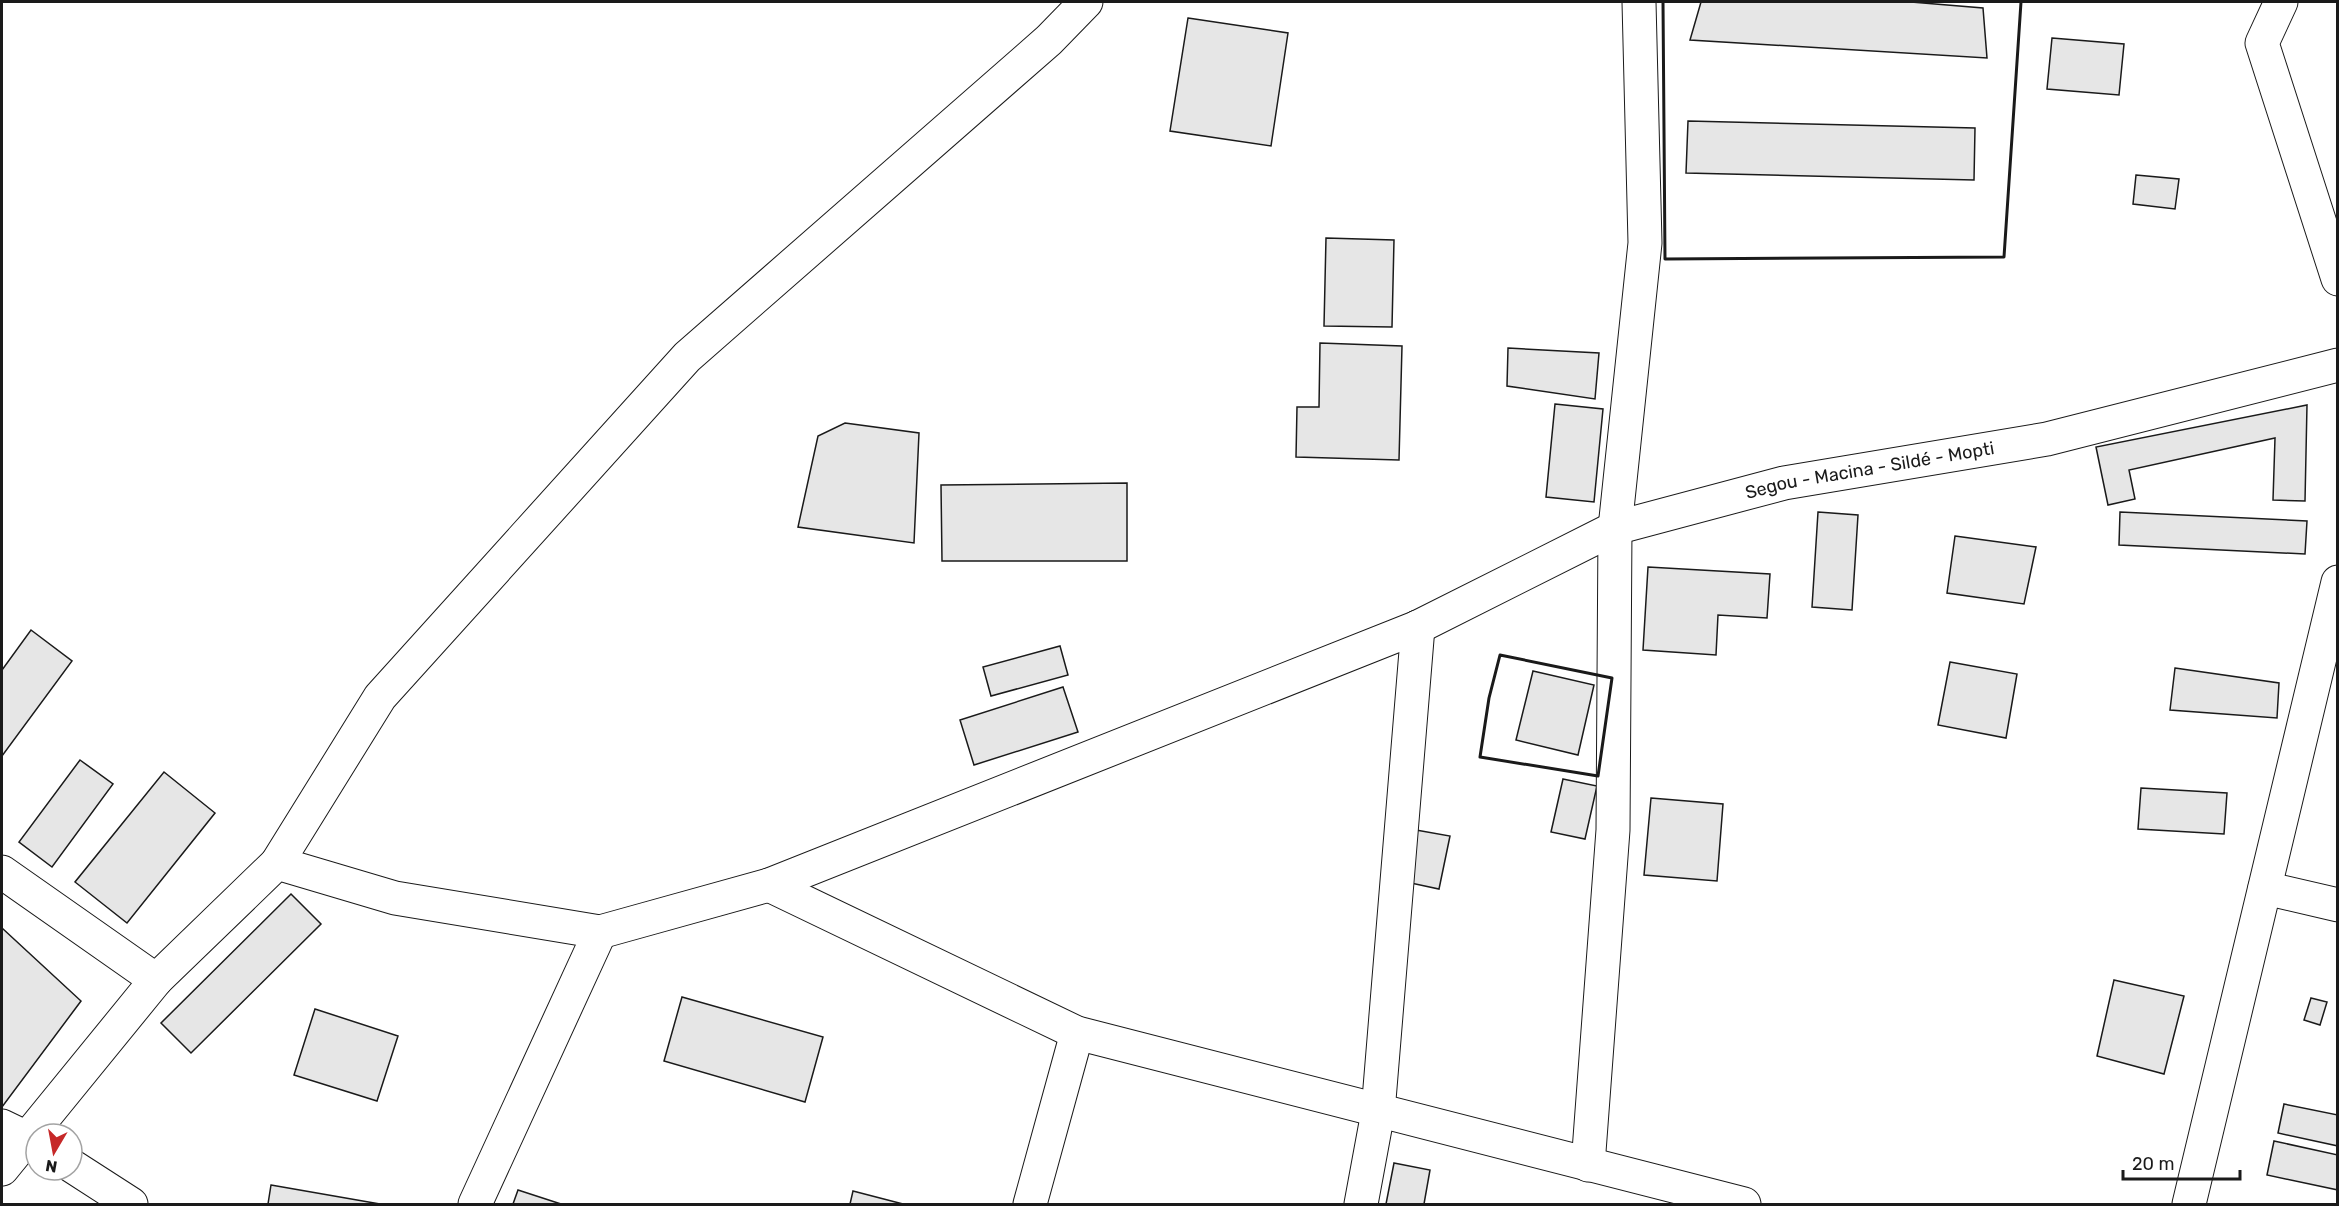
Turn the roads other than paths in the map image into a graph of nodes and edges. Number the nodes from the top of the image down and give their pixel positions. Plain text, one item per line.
1 (1086, 2) edge
2 (1639, 2) edge
3 (2281, 2) edge
4 (2337, 279) edge
5 (2337, 365) edge
6 (1615, 528) junction
7 (2337, 582) edge
8 (1418, 627) junction
9 (277, 863) junction
10 (2, 872) edge
11 (770, 885) junction
12 (2265, 888) junction
13 (2337, 905) edge
14 (600, 932) junction
15 (156, 980) junction
16 (1077, 1033) junction
17 (1378, 1112) junction
18 (22, 1136) edge
19 (1588, 1165) junction
20 (2, 1169) edge
21 (84, 1174) edge
22 (131, 1204) edge
23 (475, 1204) edge
24 (1029, 1204) edge
25 (1360, 1204) edge
26 (1744, 1204) edge
27 (2189, 1204) edge

1 - 9 street
2 - 6 street
3 - 4 street
5 - 6 street, Segou - Macina - Sildé - Mopti
6 - 8 street, Segou - Macina - Sildé - Mopti
6 - 19 street
7 - 12 street
8 - 11 street, Segou - Macina - Sildé - Mopti
8 - 17 street
9 - 14 street
9 - 15 street
10 - 15 street
11 - 14 street, Segou - Macina - Sildé - Mopti
11 - 16 street
12 - 13 street
12 - 27 street
14 - 23 street
15 - 18 street
16 - 17 street
16 - 24 street
17 - 19 street
17 - 25 street
18 - 20 street
19 - 26 street
21 - 22 street

